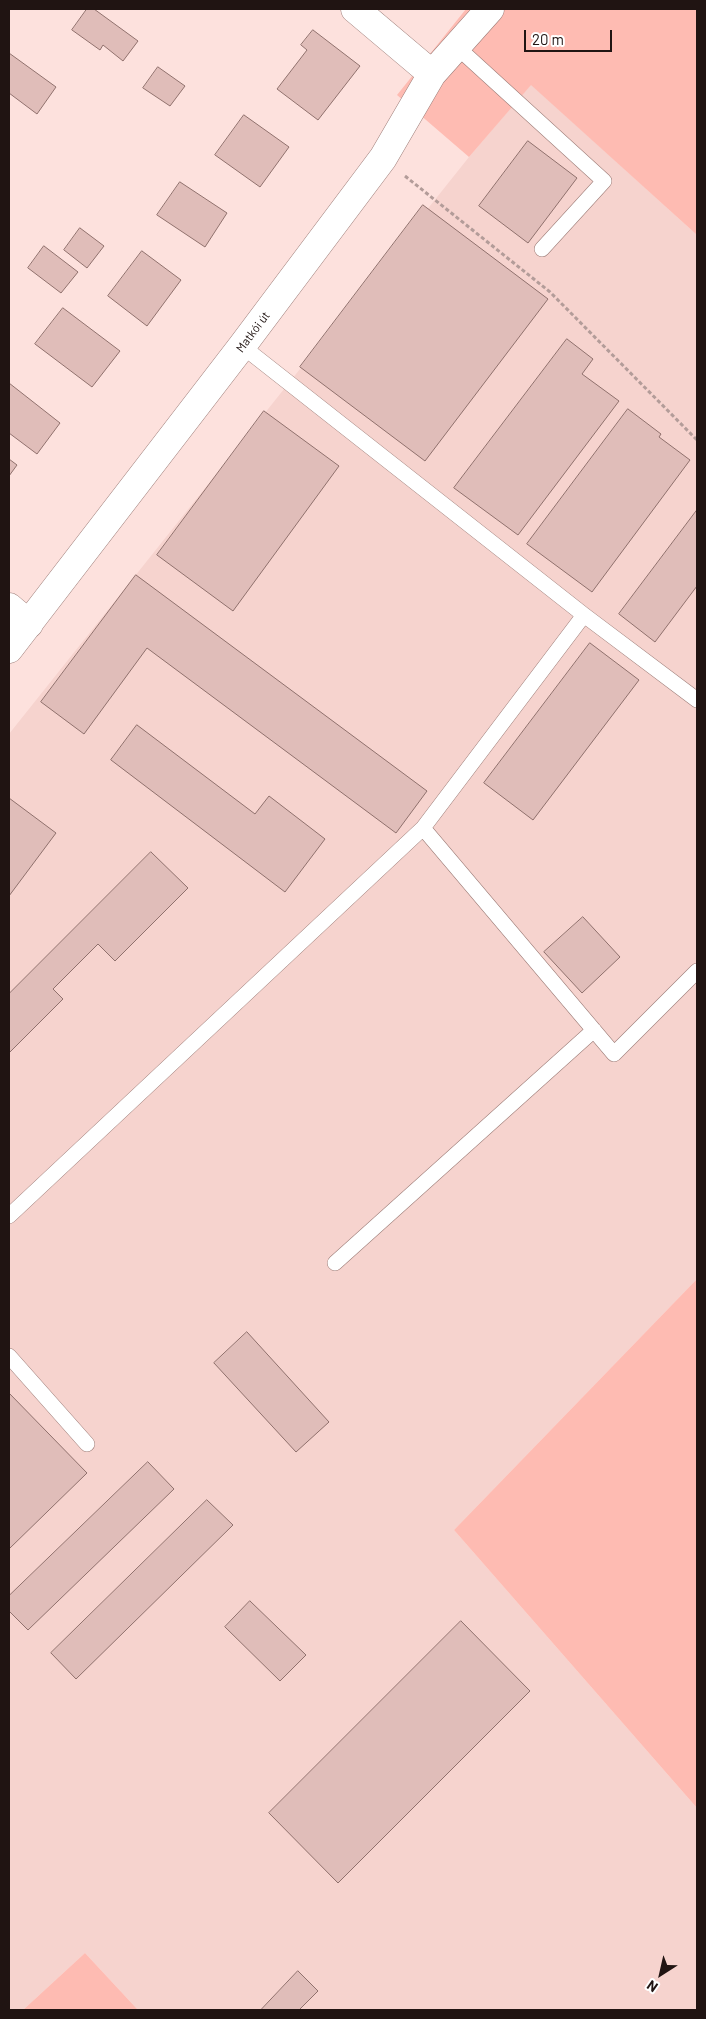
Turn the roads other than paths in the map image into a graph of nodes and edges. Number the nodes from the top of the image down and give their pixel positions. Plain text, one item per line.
1 (355, 9) edge
2 (490, 9) edge
3 (456, 46) junction
4 (432, 74) junction
5 (542, 249) dead end
6 (242, 346) junction
7 (584, 615) junction
8 (19, 616) edge
9 (9, 649) edge
10 (697, 700) edge
11 (423, 828) junction
12 (697, 971) edge
13 (594, 1030) junction
14 (9, 1216) edge
15 (335, 1263) dead end
16 (9, 1356) edge
17 (87, 1444) dead end

1 - 4 street
2 - 3 street, Matkói út
3 - 4 street, Matkói út
3 - 5 lane
4 - 6 street, Matkói út
6 - 7 lane
6 - 8 street, Matkói út
7 - 10 lane
7 - 11 lane
8 - 9 street, Matkói út
11 - 13 lane
11 - 14 lane
12 - 13 lane
13 - 15 lane
16 - 17 lane

